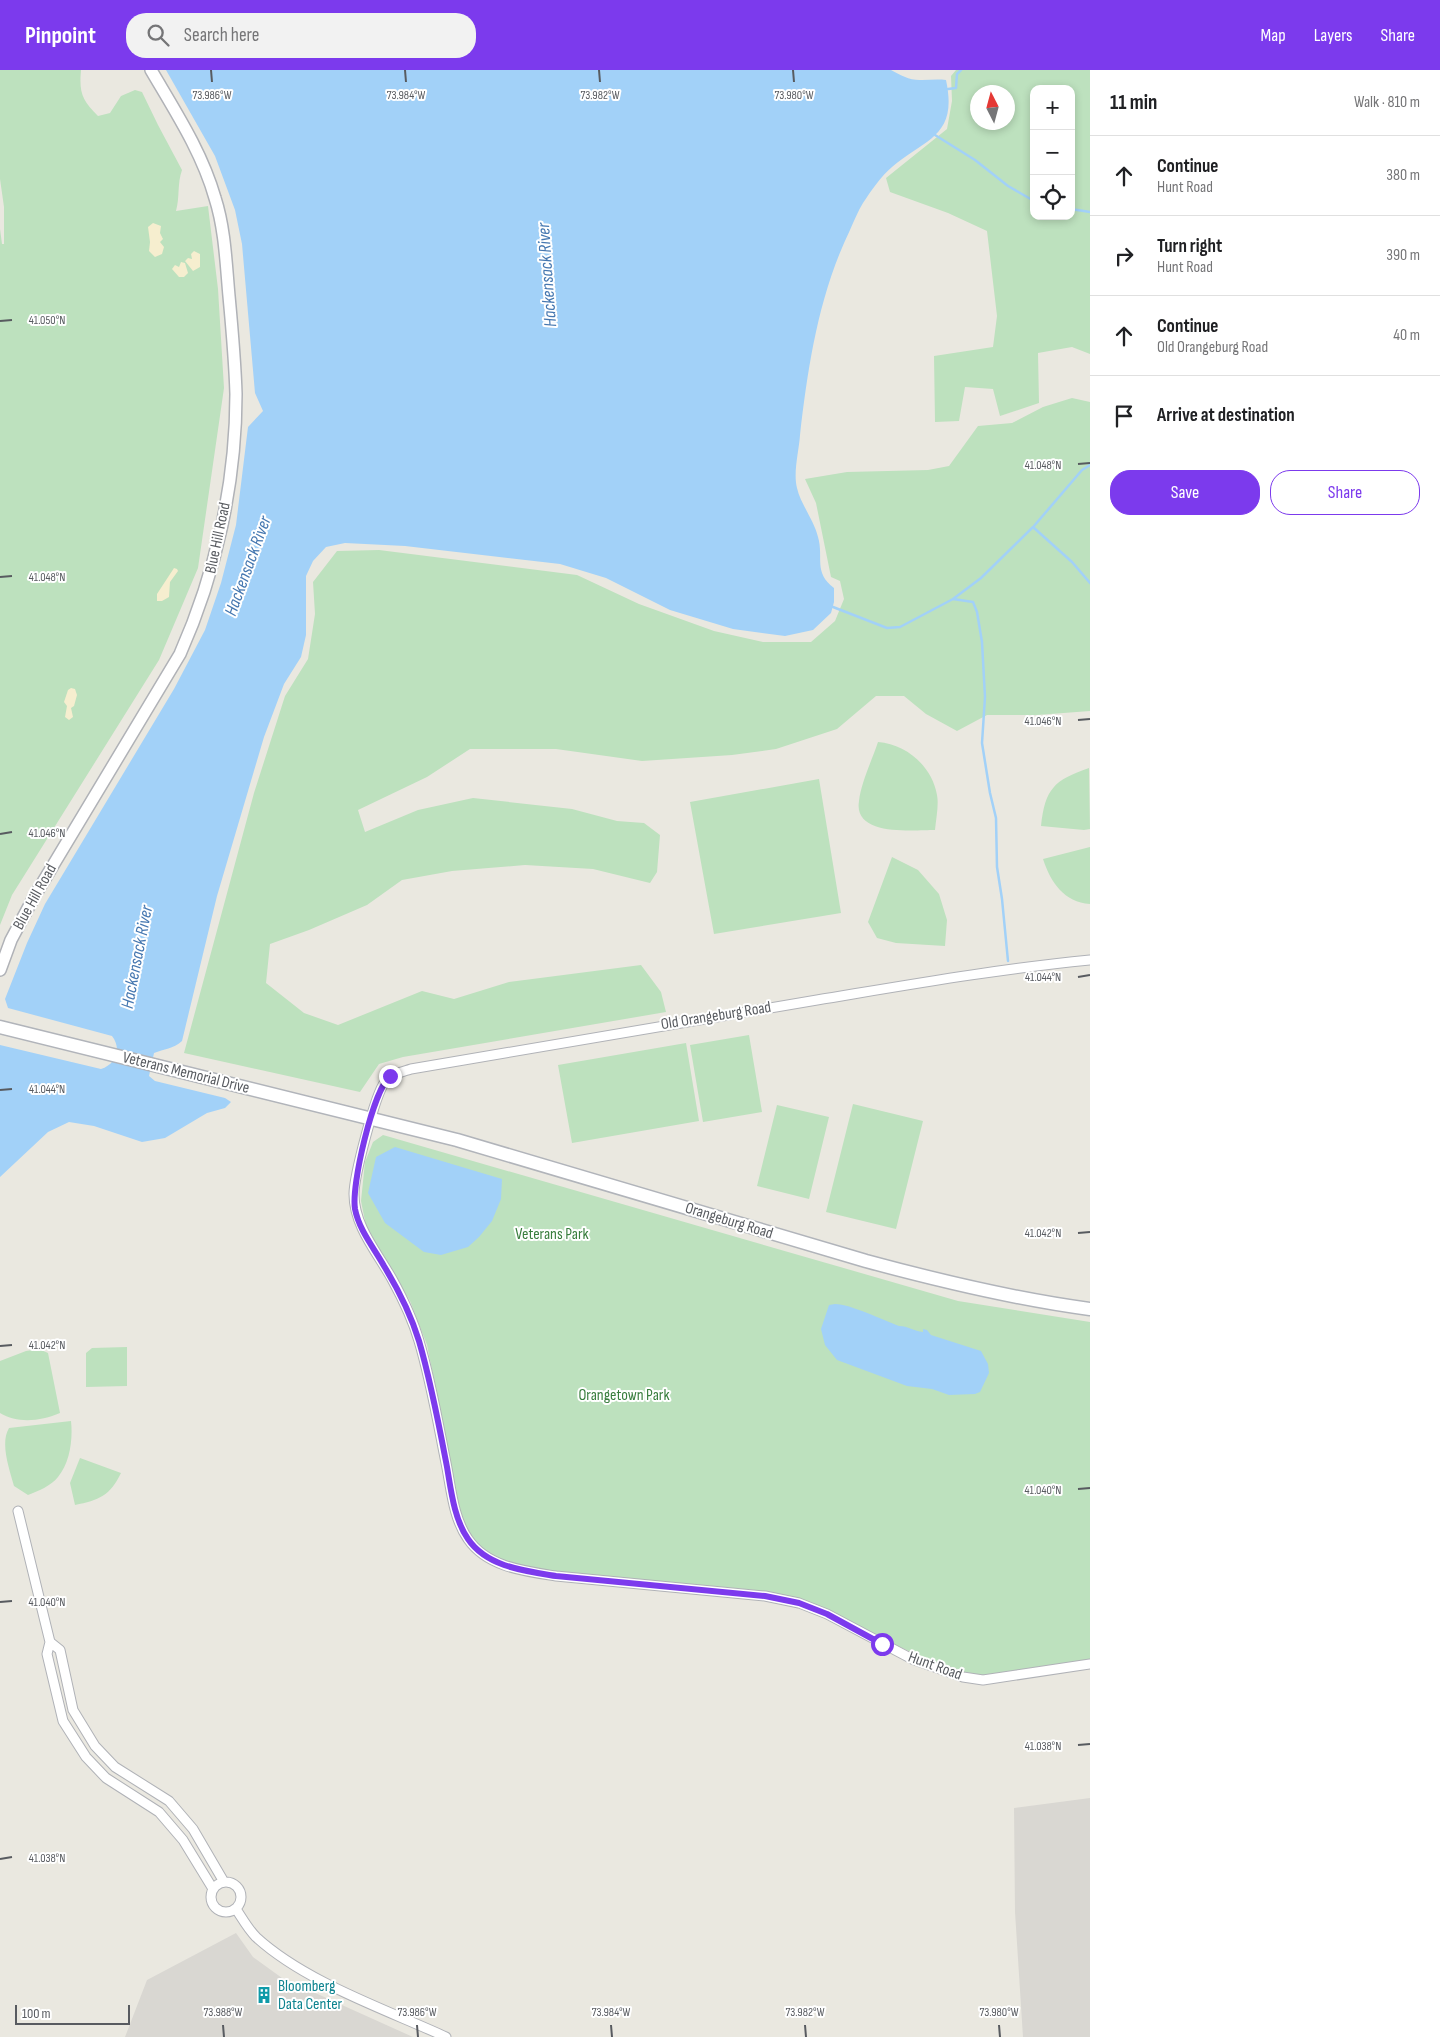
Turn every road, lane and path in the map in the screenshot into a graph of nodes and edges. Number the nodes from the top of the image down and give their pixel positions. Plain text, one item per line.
1 (151, 70) edge
2 (1090, 960) edge
3 (0, 970) edge
4 (0, 1027) edge
5 (371, 1118) junction
6 (1090, 1309) edge
7 (18, 1511) dead end
8 (50, 1642) junction
9 (1090, 1664) edge
10 (166, 1800) junction
11 (157, 1810) junction
12 (202, 1844) junction
13 (190, 1850) junction
14 (224, 1882) junction
15 (214, 1888) junction
16 (236, 1909) junction
17 (446, 2037) edge

1 - 3 street, Blue Hill Road
2 - 5 street, Old Orangeburg Road
4 - 5 main road, Veterans Memorial Drive
5 - 6 main road, Orangeburg Road
5 - 9 street, Hunt Road
7 - 8 street
8 - 10 street
8 - 11 street
10 - 11 street
10 - 12 street
11 - 13 street
12 - 13 street
12 - 14 street
13 - 15 street
14 - 15 street
14 - 16 street
15 - 16 street
16 - 17 street

